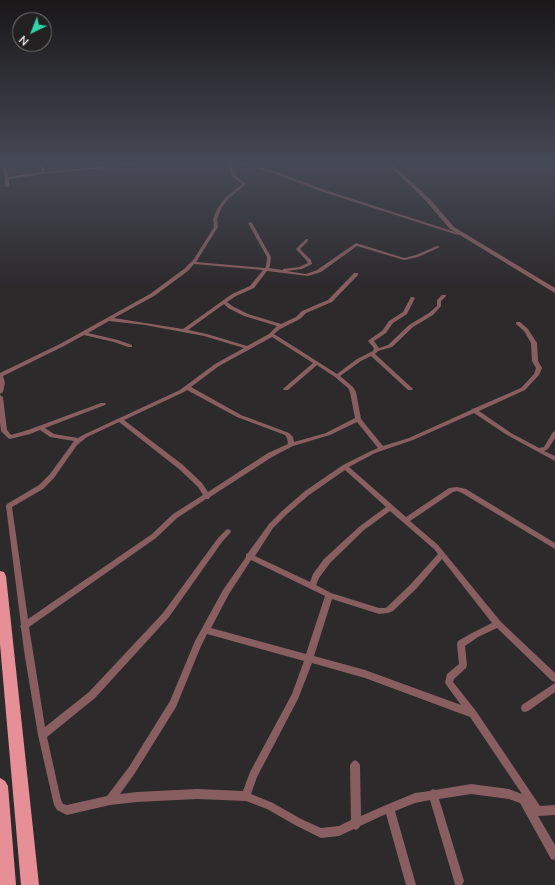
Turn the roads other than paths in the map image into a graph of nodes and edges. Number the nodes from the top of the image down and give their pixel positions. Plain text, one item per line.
1 (222, 204) edge
2 (366, 204) edge
3 (432, 204) edge
4 (250, 223) dead end
5 (459, 234) junction
6 (307, 240) dead end
7 (438, 246) dead end
8 (193, 262) junction
9 (265, 269) junction
10 (274, 271) junction
11 (356, 274) dead end
12 (555, 291) edge
13 (444, 296) dead end
14 (413, 298) dead end
15 (224, 302) junction
16 (108, 319) junction
17 (518, 323) dead end
18 (281, 326) junction
19 (184, 331) junction
20 (83, 333) junction
21 (272, 336) junction
22 (130, 346) dead end
23 (248, 348) junction
24 (374, 352) junction
25 (316, 363) junction
26 (0, 375) edge
27 (337, 376) junction
28 (188, 388) junction
29 (286, 389) dead end
30 (410, 389) dead end
31 (0, 392) edge
32 (0, 397) edge
33 (103, 404) dead end
34 (474, 410) junction
35 (358, 419) junction
36 (120, 420) junction
37 (41, 428) junction
38 (555, 433) edge
39 (78, 440) junction
40 (291, 445) junction
41 (382, 449) junction
42 (539, 450) junction
43 (555, 460) edge
44 (345, 467) junction
45 (207, 497) junction
46 (391, 507) junction
47 (406, 520) junction
48 (228, 532) dead end
49 (555, 546) edge
50 (442, 554) junction
51 (249, 556) junction
52 (0, 576) edge
53 (311, 587) junction
54 (329, 596) junction
55 (498, 624) junction
56 (24, 626) junction
57 (205, 630) junction
58 (309, 659) junction
59 (555, 678) edge
60 (555, 687) edge
61 (525, 708) dead end
62 (474, 714) junction
63 (42, 735) junction
64 (355, 765) dead end
65 (0, 786) edge
66 (433, 794) junction
67 (246, 796) junction
68 (110, 800) junction
69 (524, 800) junction
70 (389, 808) junction
71 (555, 810) edge
72 (538, 811) junction
73 (356, 824) junction
74 (555, 855) edge
75 (459, 881) dead end
76 (7, 885) edge
77 (30, 885) edge
78 (411, 885) edge

1 - 8 street
2 - 5 street
3 - 5 street
4 - 9 street
5 - 12 street
6 - 10 street
7 - 10 street
8 - 9 street
8 - 16 street
9 - 10 street
9 - 15 street
11 - 18 street
13 - 24 street
14 - 24 street
15 - 18 street
15 - 19 street
16 - 19 street
16 - 20 street
17 - 34 street
18 - 21 street
19 - 23 street
20 - 22 street
20 - 26 street
21 - 23 street
21 - 25 street
23 - 28 street
24 - 27 street
24 - 30 street
25 - 27 street
25 - 29 street
26 - 31 street
27 - 35 street
28 - 36 street
28 - 40 street
32 - 37 street
33 - 37 street
34 - 41 street
34 - 42 street
35 - 40 street
35 - 41 street
36 - 39 street
36 - 45 street
37 - 39 street
38 - 42 street
39 - 56 street
40 - 45 street
41 - 44 street
42 - 43 street
44 - 46 street
44 - 51 street
45 - 56 street
46 - 47 street
46 - 53 street
47 - 49 street
47 - 50 street
48 - 63 street
50 - 54 street
50 - 55 street
51 - 53 street
51 - 57 street
52 - 77 main road
53 - 54 street
54 - 58 street
55 - 59 street
55 - 62 street
56 - 63 street
57 - 58 street
57 - 68 street
58 - 62 street
58 - 67 street
60 - 61 street
62 - 72 street
63 - 68 street
64 - 73 street
65 - 76 main road
66 - 69 street
66 - 70 street
66 - 75 street
67 - 68 street
67 - 73 street
69 - 72 street
69 - 74 street
70 - 73 street
70 - 78 street
71 - 72 street

